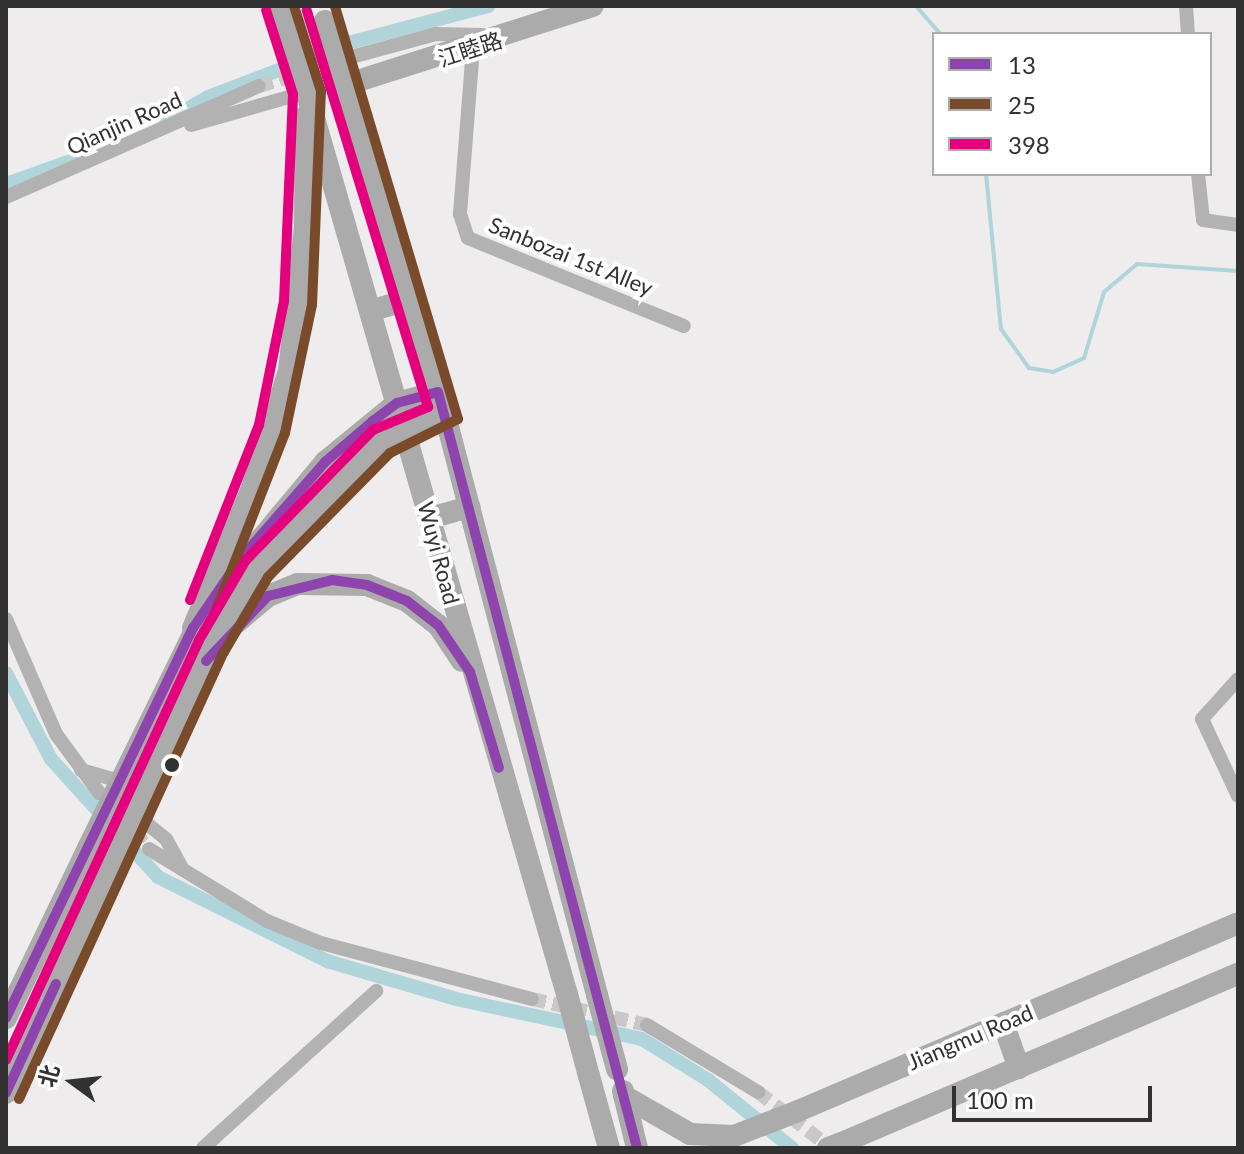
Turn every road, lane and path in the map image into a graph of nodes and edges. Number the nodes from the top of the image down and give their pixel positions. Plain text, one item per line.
1 (279, 6) edge
2 (593, 6) edge
3 (1186, 6) edge
4 (323, 13) edge
5 (1188, 32) edge
6 (509, 36) junction
7 (473, 48) junction
8 (355, 56) tunnel mouth
9 (344, 80) junction
10 (259, 86) tunnel mouth
11 (306, 91) junction
12 (171, 130) junction
13 (1198, 176) edge
14 (6, 197) edge
15 (1238, 225) edge
16 (410, 299) junction
17 (370, 311) junction
18 (684, 326) dead end
19 (438, 392) junction
20 (397, 403) junction
21 (445, 415) junction
22 (405, 427) junction
23 (331, 471) junction
24 (469, 507) junction
25 (430, 518) junction
26 (6, 619) edge
27 (193, 628) junction
28 (212, 646) junction
29 (470, 672) junction
30 (1238, 679) edge
31 (80, 770) junction
32 (112, 790) junction
33 (1238, 796) edge
34 (135, 814) junction
35 (149, 849) tunnel mouth
36 (183, 870) junction
37 (1234, 922) edge
38 (1238, 974) edge
39 (376, 991) dead end
40 (532, 999) tunnel mouth
41 (9, 1003) edge
42 (1003, 1023) junction
43 (647, 1025) tunnel mouth
44 (1019, 1068) junction
45 (758, 1092) tunnel mouth
46 (6, 1093) edge
47 (624, 1096) junction
48 (734, 1136) junction
49 (834, 1146) edge
50 (203, 1148) edge
51 (609, 1148) edge
52 (637, 1148) edge
53 (700, 1148) edge

1 - 11 main road, Wuyi Road, bridge
2 - 6 main road, 江睦路
3 - 5 street
4 - 9 main road, Wuyi Road, bridge
6 - 7 main road, 江睦路
6 - 8 street
7 - 9 main road, 江睦路
7 - 18 street, Sanbozai 1st Alley
9 - 16 main road, Wuyi Road
10 - 12 street, Qianjin Road
11 - 12 street
11 - 17 main road, Wuyi Road
11 - 27 main road
12 - 14 street, Qianjin Road
13 - 15 street
16 - 17 main road
16 - 19 main road, Wuyi Road
17 - 20 main road, Wuyi Road
19 - 20 main road
19 - 21 main road, Wuyi Road
20 - 22 main road, Wuyi Road
20 - 23 main road
21 - 22 main road
21 - 24 main road, Wuyi Road
22 - 23 main road
22 - 25 main road, Wuyi Road
23 - 27 main road
23 - 28 main road
24 - 25 main road
24 - 47 main road, Wuyi Road, bridge
25 - 29 main road, Wuyi Road
26 - 31 street
27 - 32 main road
28 - 29 main road
28 - 34 main road
29 - 51 main road, Wuyi Road, bridge
30 - 33 street
31 - 32 street
31 - 32 street
32 - 41 main road, bridge
34 - 36 street
34 - 46 main road, bridge
35 - 36 street
36 - 40 street
37 - 42 main road, Jiangmu Road
38 - 44 main road
39 - 50 street
42 - 44 main road
42 - 48 main road, Jiangmu Road, bridge
43 - 45 street
44 - 49 main road
47 - 48 main road
47 - 52 main road, Wuyi Road
48 - 53 main road, Jiangmu Road

